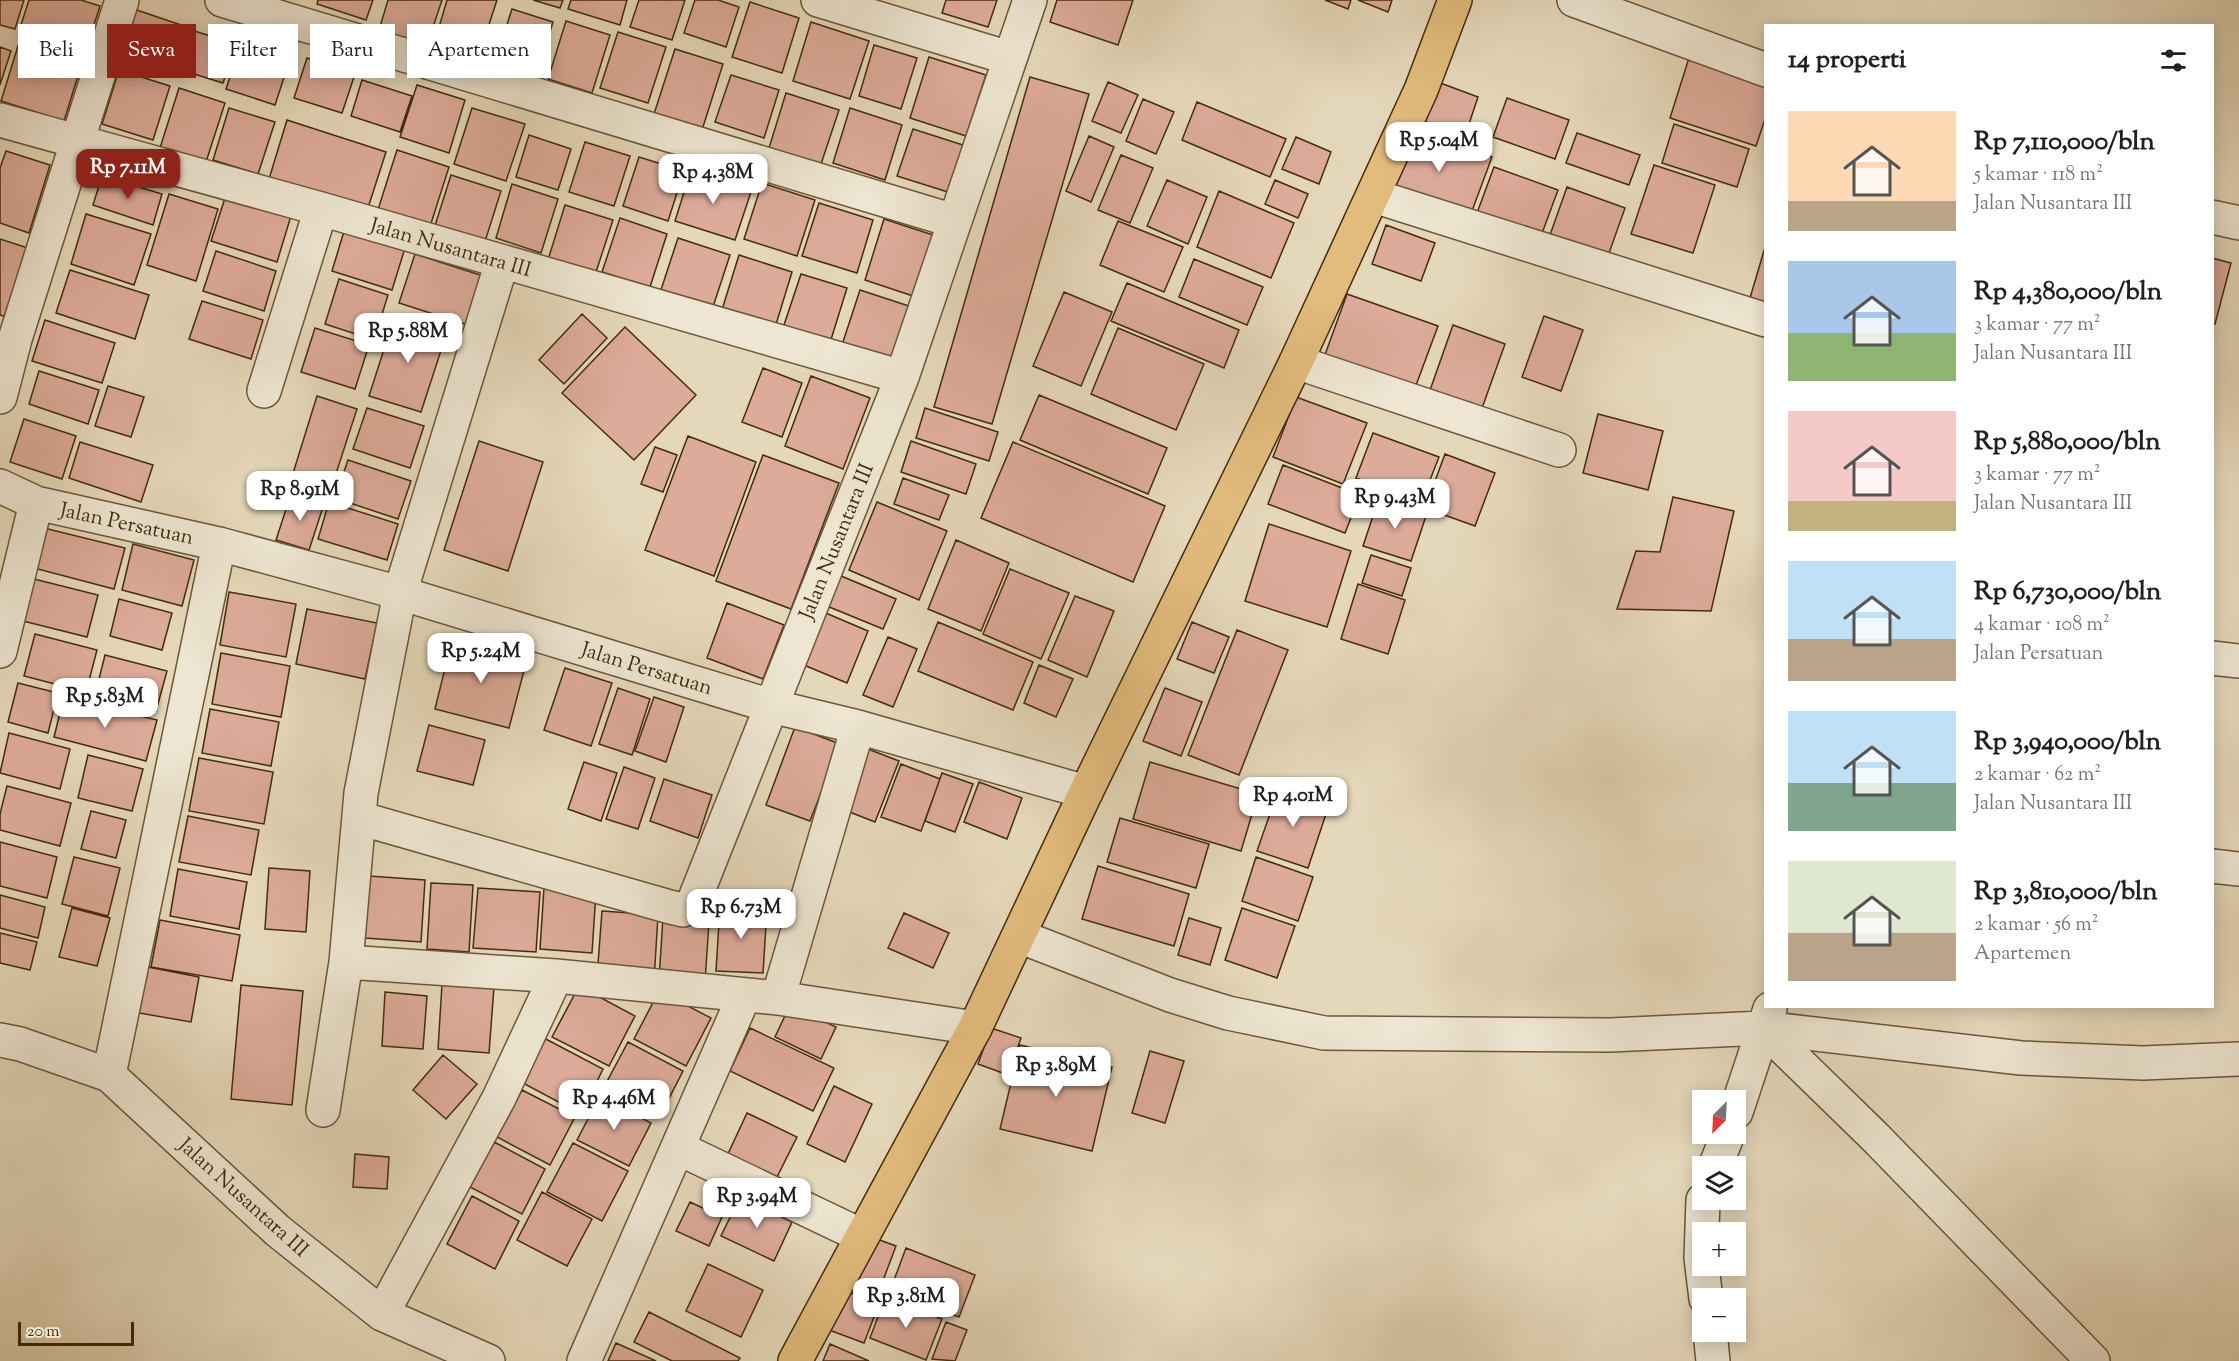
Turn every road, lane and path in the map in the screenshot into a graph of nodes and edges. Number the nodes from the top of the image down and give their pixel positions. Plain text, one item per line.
1 (122, 0) edge
2 (222, 0) edge
3 (818, 0) edge
4 (1030, 0) edge
5 (1455, 0) edge
6 (1574, 0) edge
7 (1009, 58) junction
8 (1764, 69) edge
9 (0, 120) edge
10 (78, 140) junction
11 (1374, 196) junction
12 (321, 209) junction
13 (2214, 217) edge
14 (954, 221) junction
15 (2239, 223) edge
16 (502, 262) junction
17 (1764, 319) edge
18 (8, 336) edge
19 (1296, 362) junction
20 (902, 377) junction
21 (264, 391) dead end
22 (0, 397) edge
23 (1559, 450) dead end
24 (0, 486) edge
25 (36, 503) junction
26 (219, 544) junction
27 (400, 593) junction
28 (0, 651) edge
29 (2214, 658) edge
30 (2239, 661) edge
31 (771, 706) junction
32 (858, 727) junction
33 (1086, 792) junction
34 (359, 818) junction
35 (2214, 866) edge
36 (2239, 868) edge
37 (1019, 936) junction
38 (346, 962) junction
39 (555, 976) junction
40 (744, 996) junction
41 (778, 998) junction
42 (1767, 1017) edge
43 (975, 1028) junction
44 (0, 1040) edge
45 (2239, 1059) edge
46 (109, 1075) junction
47 (1743, 1090) edge
48 (323, 1110) dead end
49 (678, 1149) junction
50 (1703, 1210) edge
51 (862, 1236) junction
52 (1705, 1288) edge
53 (382, 1314) junction
54 (1711, 1342) edge
55 (488, 1361) edge
56 (585, 1361) edge
57 (795, 1361) edge
58 (1713, 1361) edge
59 (2093, 1361) edge

1 - 10 street
2 - 14 street
3 - 7 street
4 - 7 street, Jalan Nusantara III
5 - 11 main road
6 - 8 street
7 - 14 street, Jalan Nusantara III
9 - 10 street, Jalan Nusantara III
10 - 12 street, Jalan Nusantara III
10 - 18 street
11 - 17 street
11 - 19 main road
12 - 16 street, Jalan Nusantara III
12 - 21 street
13 - 15 street
14 - 20 street, Jalan Nusantara III
16 - 20 street, Jalan Nusantara III
16 - 27 street
18 - 22 street
19 - 23 street
19 - 33 main road
20 - 31 street, Jalan Nusantara III
24 - 25 street, Jalan Persatuan
25 - 26 street, Jalan Persatuan
25 - 28 street
26 - 27 street, Jalan Persatuan
26 - 46 street
27 - 31 street, Jalan Persatuan
27 - 34 street
29 - 30 street
31 - 32 street, Jalan Persatuan
31 - 34 street, Jalan Nusantara III
32 - 33 street, Jalan Persatuan
32 - 41 street
33 - 37 main road
34 - 38 street
35 - 36 street
37 - 42 street
37 - 43 main road
38 - 39 street
38 - 48 street
39 - 40 street
39 - 53 street
40 - 41 street
40 - 49 street
41 - 43 street
42 - 45 street
42 - 47 street
42 - 59 street
43 - 51 main road
44 - 46 street, Jalan Nusantara III
46 - 53 street, Jalan Nusantara III
49 - 51 street
49 - 56 street
50 - 52 street
51 - 57 main road
53 - 55 street, Jalan Nusantara III
54 - 58 street

